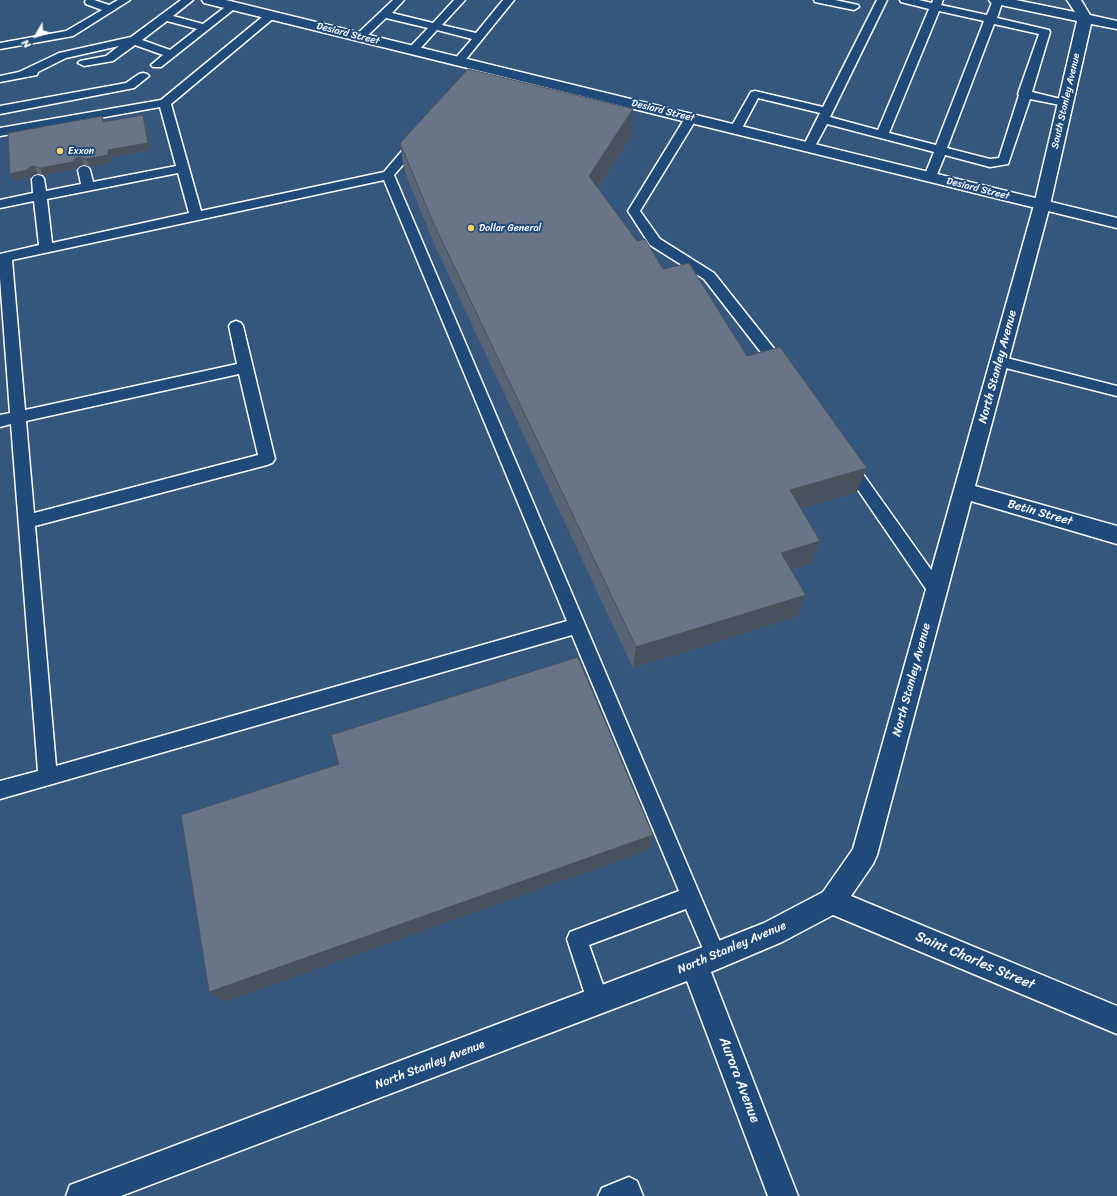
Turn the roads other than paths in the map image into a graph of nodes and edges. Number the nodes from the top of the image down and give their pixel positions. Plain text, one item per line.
1 (125, 0) edge
2 (188, 0) edge
3 (209, 0) edge
4 (399, 0) edge
5 (460, 0) edge
6 (509, 0) edge
7 (819, 0) edge
8 (882, 0) edge
9 (905, 0) edge
10 (997, 0) edge
11 (1074, 0) edge
12 (90, 2) dead end
13 (936, 3) edge
14 (233, 6) junction
15 (854, 7) dead end
16 (110, 9) junction
17 (384, 14) junction
18 (271, 15) junction
19 (165, 17) junction
20 (1085, 18) junction
21 (990, 19) junction
22 (1117, 25) edge
23 (436, 26) junction
24 (205, 28) junction
25 (360, 37) junction
26 (478, 37) junction
27 (133, 40) junction
28 (0, 46) edge
29 (413, 50) junction
30 (171, 54) junction
31 (459, 61) junction
32 (84, 63) dead end
33 (157, 65) dead end
34 (62, 67) dead end
35 (22, 75) junction
36 (143, 76) dead end
37 (0, 79) edge
38 (1024, 94) junction
39 (165, 103) junction
40 (1065, 103) junction
41 (0, 110) edge
42 (825, 115) junction
43 (691, 118) junction
44 (32, 126) junction
45 (428, 128) edge
46 (736, 129) junction
47 (0, 132) edge
48 (882, 134) junction
49 (33, 140) edge
50 (809, 147) junction
51 (941, 150) junction
52 (183, 168) junction
53 (84, 170) dead end
54 (388, 175) junction
55 (930, 177) junction
56 (38, 179) dead end
57 (88, 186) junction
58 (39, 196) junction
59 (0, 204) edge
60 (1042, 204) junction
61 (196, 216) junction
62 (1117, 223) edge
63 (46, 248) junction
64 (3, 257) edge
65 (236, 326) dead end
66 (999, 361) junction
67 (245, 366) junction
68 (790, 382) edge
69 (1117, 391) edge
70 (19, 417) junction
71 (0, 421) edge
72 (838, 450) edge
73 (963, 491) junction
74 (26, 522) junction
75 (1117, 535) edge
76 (936, 590) junction
77 (577, 626) junction
78 (48, 777) junction
79 (0, 790) edge
80 (692, 897) junction
81 (832, 901) junction
82 (705, 960) junction
83 (598, 1002) junction
84 (1117, 1020) edge
85 (81, 1196) edge
86 (610, 1196) edge
87 (631, 1196) edge
88 (783, 1196) edge

1 - 16 lane
2 - 19 lane
3 - 14 street, Desiard Street
4 - 17 lane
5 - 23 lane
6 - 26 lane
7 - 15 lane
8 - 42 lane
9 - 13 lane
10 - 20 street
10 - 21 lane
11 - 20 street
12 - 16 lane
13 - 21 lane
13 - 48 lane
14 - 18 street, Desiard Street
14 - 24 lane
16 - 28 lane
17 - 23 lane
17 - 25 lane
18 - 25 street, Desiard Street
18 - 39 lane
19 - 24 lane
19 - 27 lane
20 - 22 street
20 - 40 street, South Stanley Avenue
21 - 38 lane
21 - 51 lane
23 - 26 lane
23 - 29 lane
24 - 30 lane
25 - 29 street, Desiard Street
26 - 31 lane
27 - 30 lane
27 - 32 lane
27 - 35 lane
29 - 31 street, Desiard Street
30 - 33 lane
31 - 43 street, Desiard Street
34 - 35 lane
35 - 37 lane
36 - 41 lane
38 - 40 lane
38 - 51 lane
39 - 44 lane
39 - 52 lane
40 - 60 street, South Stanley Avenue
42 - 46 lane
42 - 48 lane
42 - 50 lane
43 - 46 street, Desiard Street
43 - 68 lane
44 - 47 lane
44 - 49 lane
45 - 54 lane
46 - 50 street, Desiard Street
48 - 51 lane
50 - 55 street, Desiard Street
51 - 55 lane
52 - 57 lane
52 - 61 lane
53 - 57 lane
54 - 61 lane
54 - 77 lane
55 - 60 street, Desiard Street
56 - 58 lane
57 - 58 lane
58 - 59 lane
58 - 63 lane
60 - 62 street, Desiard Street
60 - 66 street, North Stanley Avenue
61 - 63 lane
63 - 64 lane
64 - 70 lane
65 - 67 lane
66 - 69 lane
66 - 73 street, North Stanley Avenue
67 - 70 lane
67 - 74 lane
70 - 71 lane
70 - 74 lane
72 - 76 lane
73 - 75 street, Betin Street
73 - 76 street, North Stanley Avenue
74 - 78 lane
76 - 81 street, North Stanley Avenue
77 - 78 lane
77 - 80 lane
78 - 79 lane
80 - 82 lane
80 - 83 lane
81 - 82 street, North Stanley Avenue
81 - 84 street, Saint Charles Street
82 - 83 street, North Stanley Avenue
82 - 88 street, Aurora Avenue
83 - 85 street, North Stanley Avenue
86 - 87 lane

